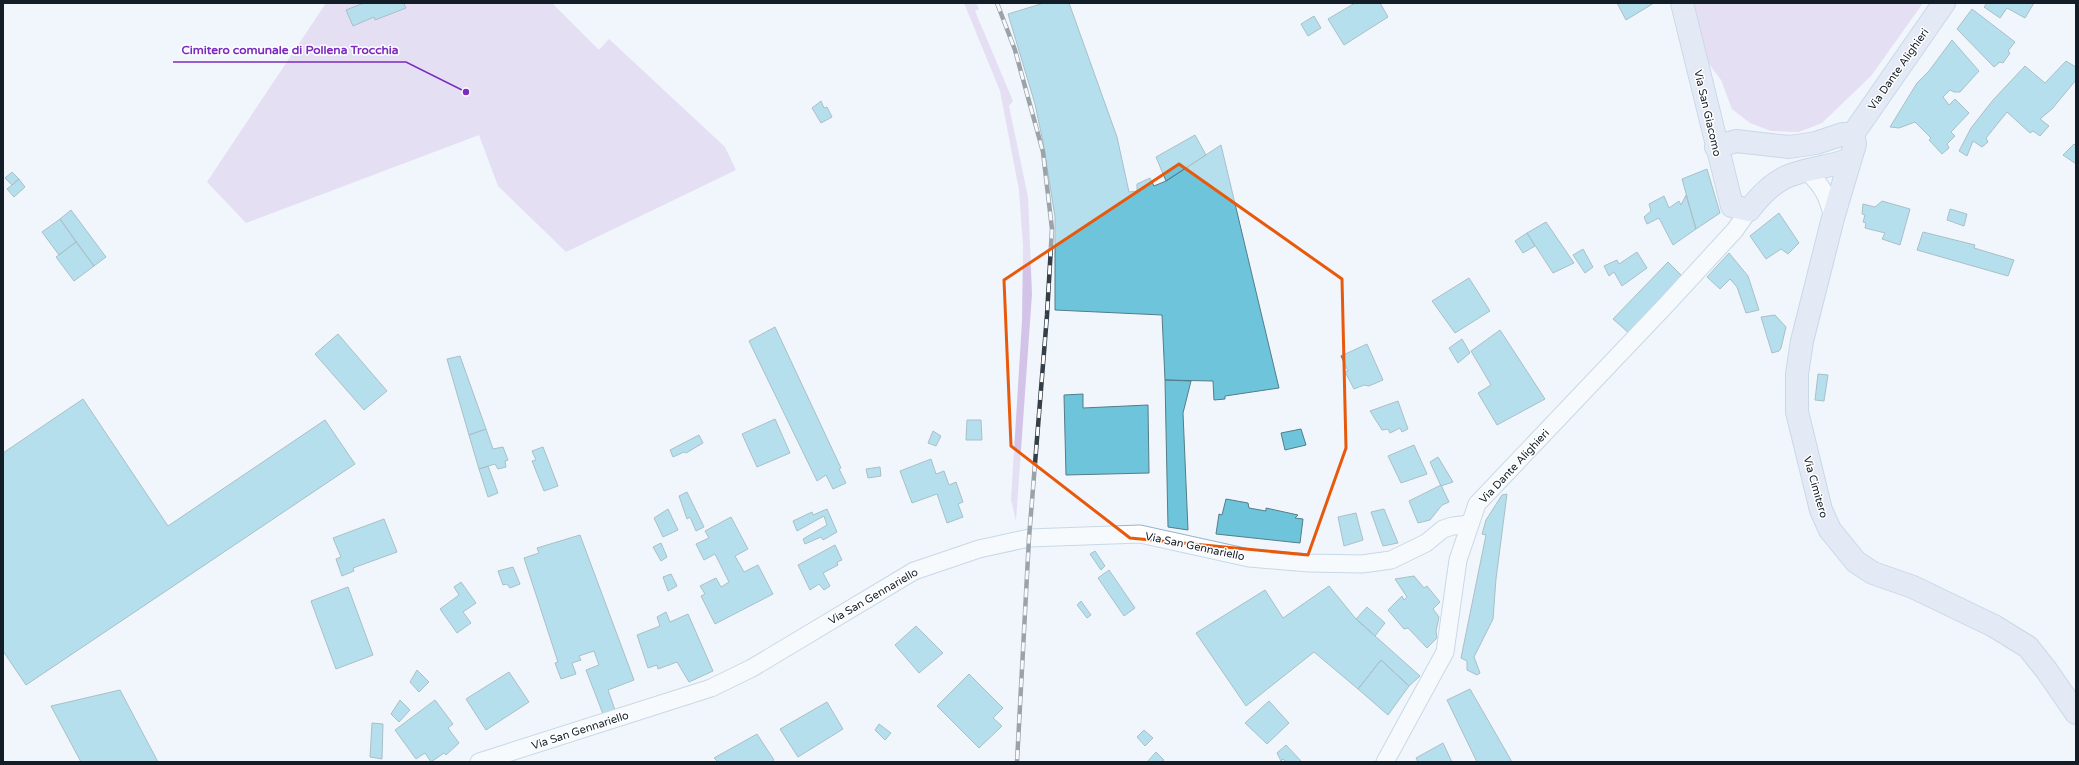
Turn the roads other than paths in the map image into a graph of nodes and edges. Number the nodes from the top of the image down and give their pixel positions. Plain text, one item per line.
1 (1682, 3) edge
2 (1944, 3) edge
3 (1853, 134) junction
4 (1716, 147) junction
5 (1850, 159) junction
6 (1808, 172) junction
7 (1740, 208) junction
8 (1833, 218) junction
9 (1470, 524) junction
10 (2076, 713) edge
11 (479, 762) edge
12 (1385, 762) edge

1 - 4 street, Via San Giacomo
2 - 3 street, Via Dante Alighieri
3 - 4 street
3 - 5 street
4 - 7 street, Via San Giacomo
5 - 6 street
5 - 8 street, Via Cimitero
6 - 7 street
6 - 8 street
7 - 9 street, Via Dante Alighieri
8 - 10 street, Via Cimitero
9 - 11 street, Via San Gennariello
9 - 12 street, Via Dante Alighieri

